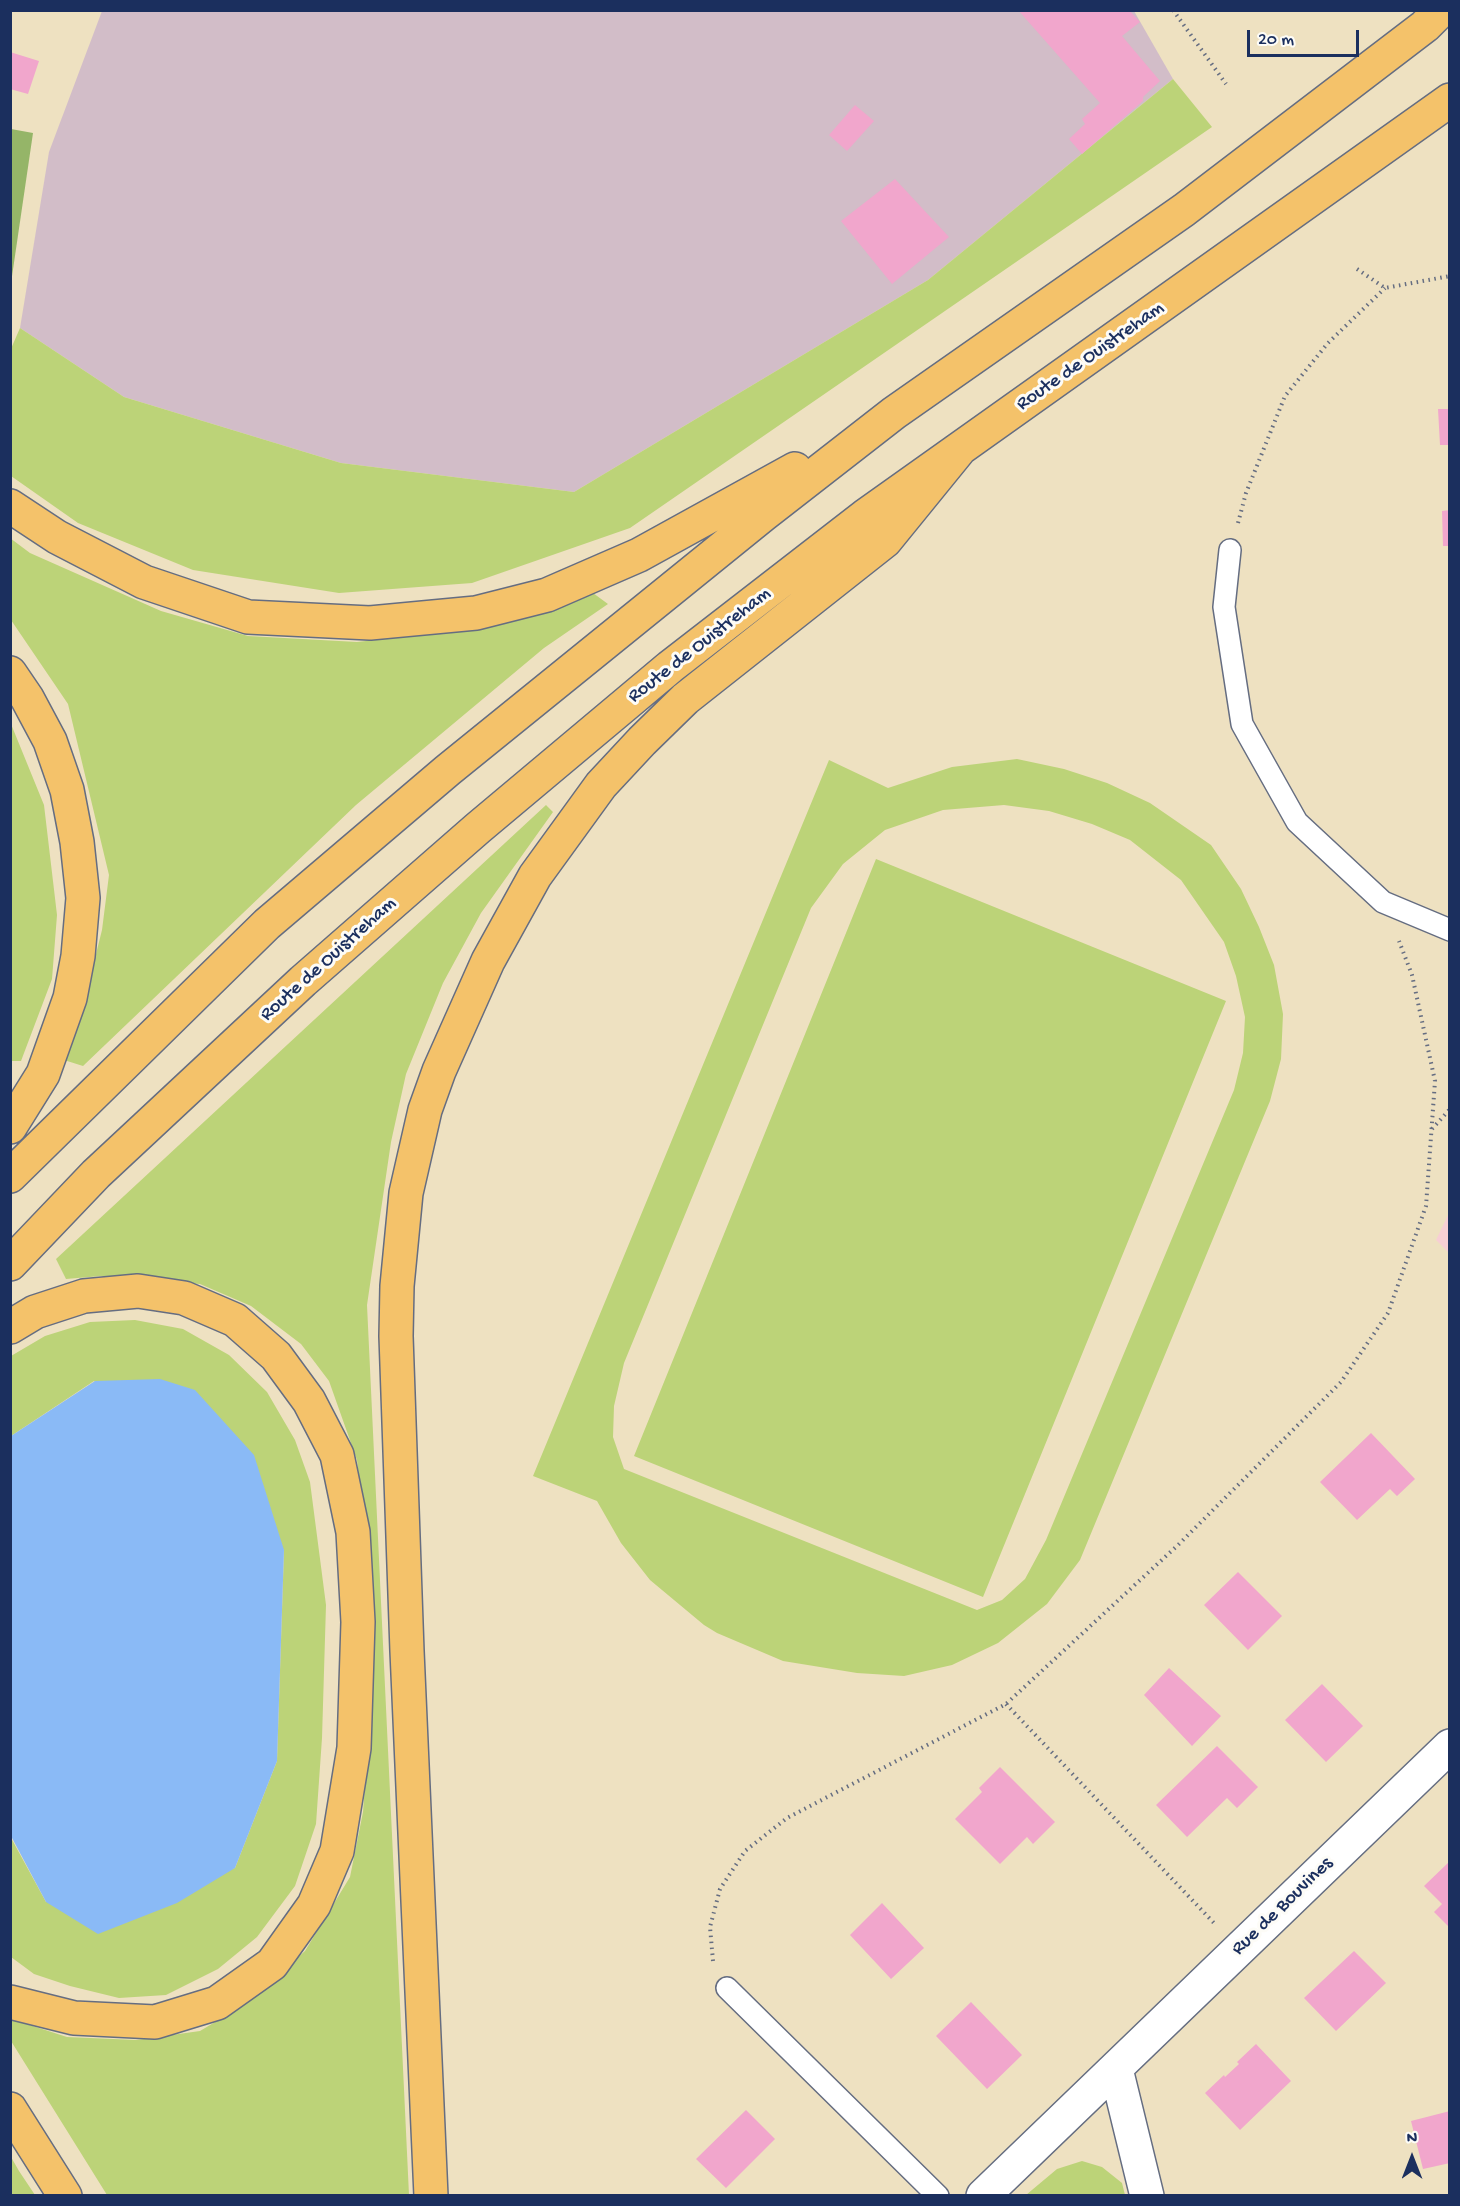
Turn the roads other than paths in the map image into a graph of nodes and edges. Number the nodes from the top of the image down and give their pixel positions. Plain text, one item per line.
1 (1441, 10) edge
2 (1449, 100) edge
3 (894, 413) junction
4 (959, 450) junction
5 (10, 506) edge
6 (1230, 550) road end
7 (10, 673) edge
8 (1449, 930) edge
9 (10, 1126) edge
10 (10, 1176) edge
11 (10, 1264) edge
12 (10, 1327) edge
13 (1449, 1746) edge
14 (727, 1988) road end
15 (10, 2002) edge
16 (1116, 2069) junction
17 (10, 2109) edge
18 (65, 2196) edge
19 (431, 2196) edge
20 (938, 2196) edge
21 (983, 2196) edge
22 (1147, 2196) edge

1 - 3 highway
2 - 4 highway, Route de Ouistreham
3 - 5 highway
3 - 10 highway
4 - 11 highway, Route de Ouistreham
4 - 19 highway
6 - 8 lane
7 - 9 highway
12 - 15 highway
13 - 16 street, Rue de Bouvines
14 - 20 lane
16 - 21 street, Rue de Bouvines
16 - 22 street
17 - 18 highway

